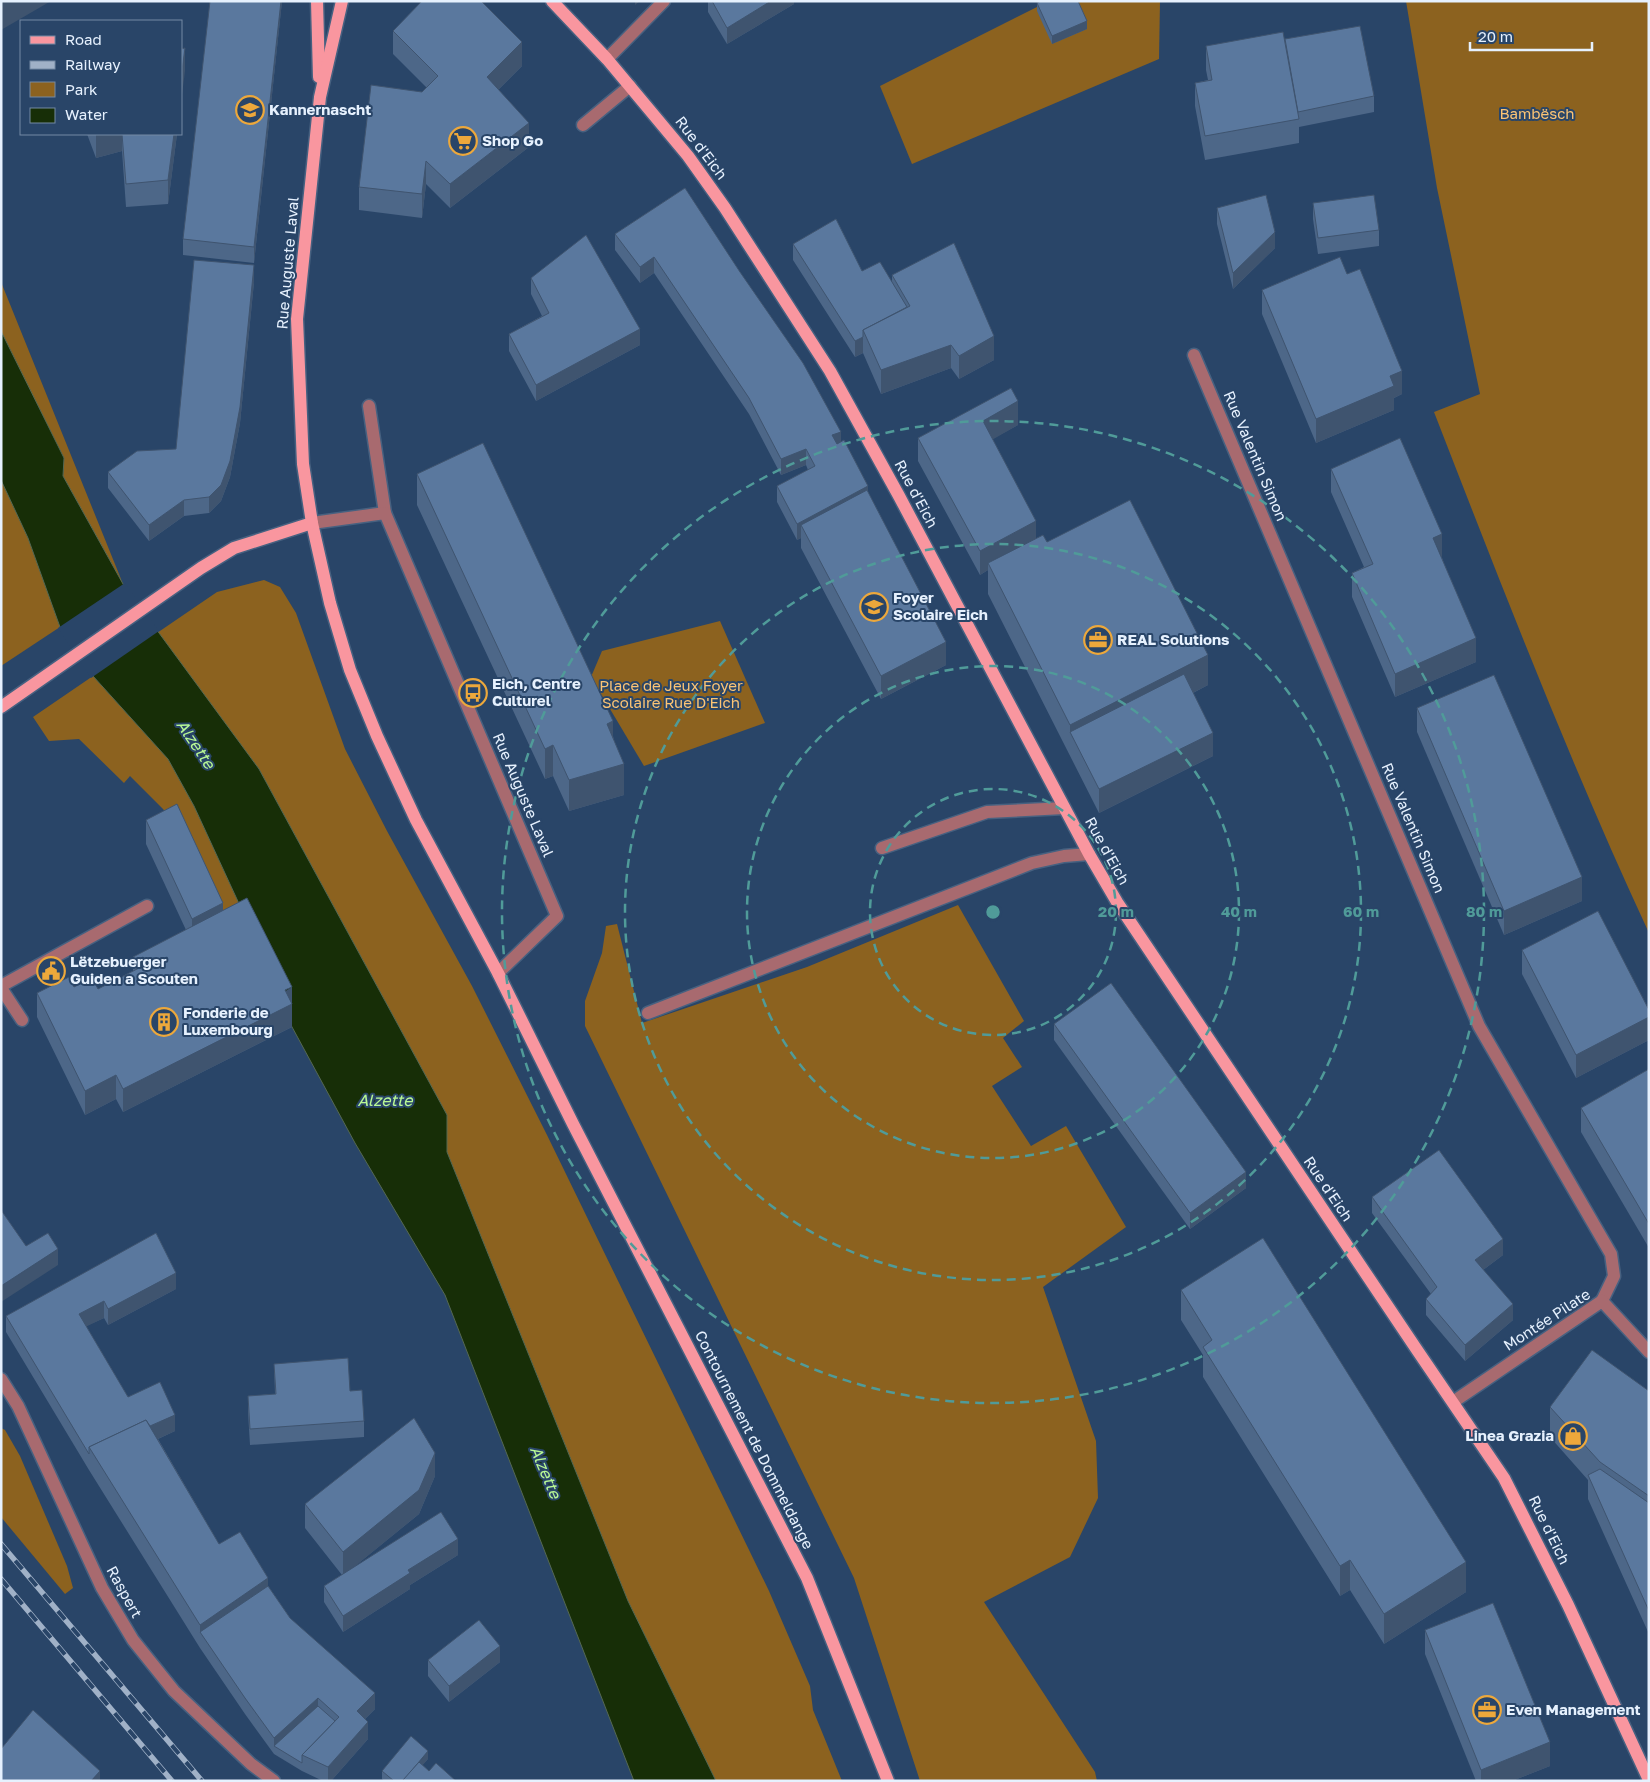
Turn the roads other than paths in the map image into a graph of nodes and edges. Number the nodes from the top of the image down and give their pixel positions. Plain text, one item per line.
1 (318, 1) edge
2 (342, 1) edge
3 (552, 1) edge
4 (664, 1) edge
5 (607, 59) junction
6 (630, 86) junction
7 (320, 97) junction
8 (583, 125) dead end
9 (1194, 355) dead end
10 (369, 406) dead end
11 (385, 513) junction
12 (312, 522) junction
13 (1, 707) edge
14 (1064, 808) junction
15 (882, 848) dead end
16 (1089, 854) junction
17 (147, 906) dead end
18 (498, 973) junction
19 (1, 987) edge
20 (648, 1013) dead end
21 (22, 1020) dead end
22 (573, 1124) joint
23 (1602, 1301) junction
24 (1649, 1352) edge
25 (1, 1379) edge
26 (1453, 1402) junction
27 (1649, 1780) edge
28 (274, 1781) edge
29 (888, 1781) edge

1 - 7 main road, Rue Auguste Laval
2 - 7 main road, Rue Auguste Laval
3 - 5 main road, Rue d'Eich
4 - 5 street
5 - 6 main road, Rue d'Eich
6 - 8 street
6 - 14 main road, Rue d'Eich
7 - 12 main road, Rue Auguste Laval
9 - 23 street, Rue Valentin Simon
10 - 11 street
11 - 12 street
11 - 18 street, Rue Auguste Laval
12 - 13 main road
12 - 18 main road, Rue Auguste Laval
14 - 15 street
14 - 16 main road, Rue d'Eich
16 - 20 street
16 - 26 main road, Rue d'Eich
17 - 19 street
18 - 22 main road, Rue Auguste Laval
19 - 21 street
22 - 29 main road, Contournement de Dommeldange
23 - 24 street, Montée Pilate
23 - 26 street, Montée Pilate
25 - 28 street, Raspert
26 - 27 main road, Rue d'Eich

